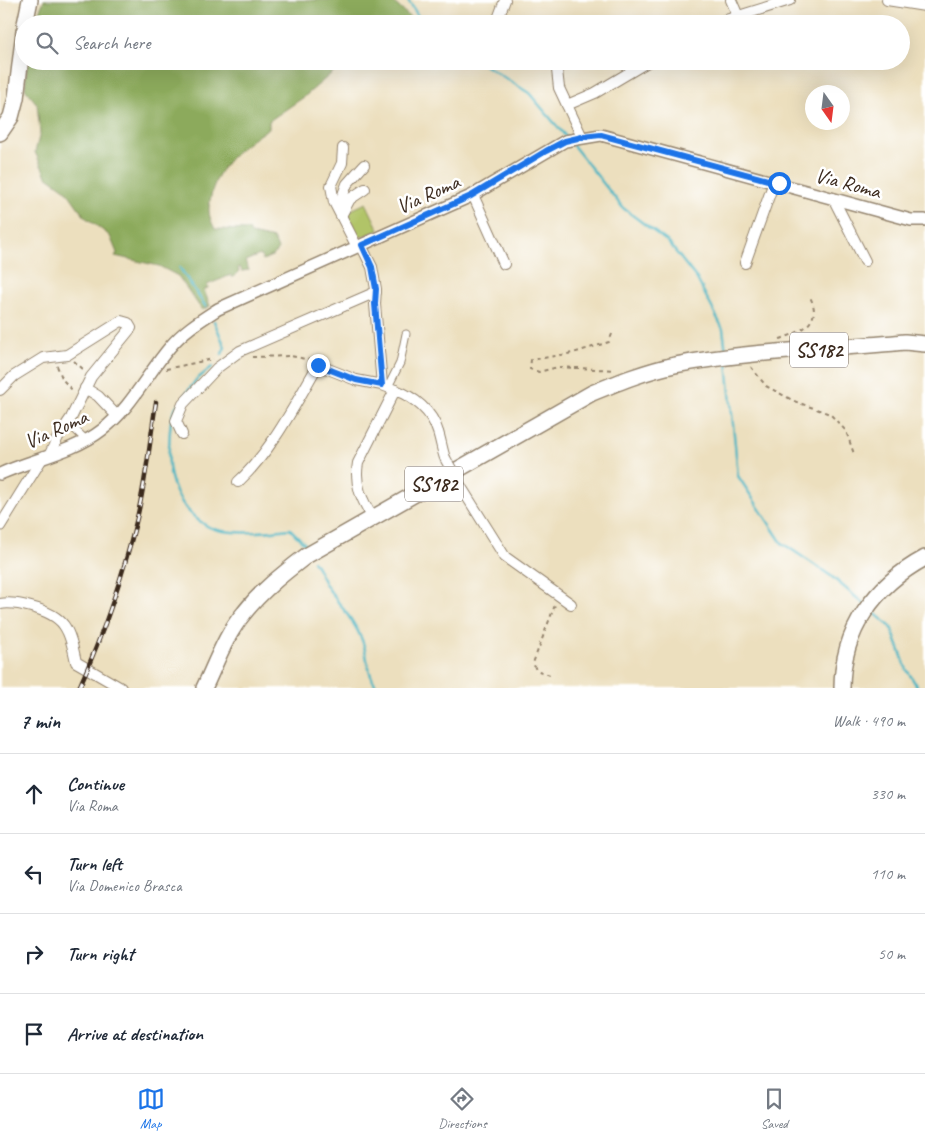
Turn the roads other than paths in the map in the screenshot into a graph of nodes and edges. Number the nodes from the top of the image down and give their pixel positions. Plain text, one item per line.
1 (30, 0) edge
2 (505, 0) edge
3 (731, 0) edge
4 (790, 0) edge
5 (887, 0) edge
6 (925, 6) edge
7 (27, 15) edge
8 (499, 15) edge
9 (738, 15) edge
10 (741, 15) edge
11 (19, 70) edge
12 (557, 70) edge
13 (634, 70) edge
14 (567, 105) junction
15 (0, 133) edge
16 (574, 139) junction
17 (344, 148) dead end
18 (364, 165) dead end
19 (774, 182) junction
20 (365, 189) dead end
21 (474, 194) junction
22 (833, 198) junction
23 (340, 211) junction
24 (925, 220) edge
25 (359, 246) junction
26 (865, 261) dead end
27 (745, 263) dead end
28 (504, 264) dead end
29 (376, 292) junction
30 (406, 334) dead end
31 (925, 336) edge
32 (905, 342) junction
33 (925, 344) edge
34 (388, 387) junction
35 (85, 388) junction
36 (0, 390) edge
37 (117, 416) junction
38 (68, 422) junction
39 (182, 434) dead end
40 (86, 440) junction
41 (46, 456) junction
42 (0, 474) edge
43 (238, 482) dead end
44 (373, 518) junction
45 (0, 526) edge
46 (925, 558) edge
47 (0, 604) edge
48 (571, 604) dead end
49 (122, 688) edge
50 (204, 688) edge
51 (842, 688) edge

1 - 7 main road
2 - 8 street
3 - 9 street
4 - 10 street
5 - 6 street
11 - 15 main road
12 - 14 street
13 - 14 street
14 - 16 street
16 - 19 street, Via Roma
16 - 21 street, Via Roma
17 - 23 street
18 - 23 street
19 - 22 street, Via Roma
19 - 27 street
20 - 23 street
21 - 25 street, Via Roma
21 - 28 street
22 - 24 street, Via Roma
22 - 26 street
23 - 25 street
25 - 29 street
25 - 37 street, Via Roma
29 - 34 street
29 - 39 street
30 - 34 street
31 - 32 street
32 - 33 main road, SS182
32 - 44 main road, SS182
34 - 43 street
34 - 44 street
34 - 48 street, bridge
35 - 36 street
35 - 37 street
35 - 38 street
37 - 40 street, Via Roma
38 - 40 street
38 - 41 street
40 - 41 street, Via Roma
41 - 42 street, Via Roma
41 - 45 street
44 - 50 main road, SS182
46 - 51 main road
47 - 49 street

